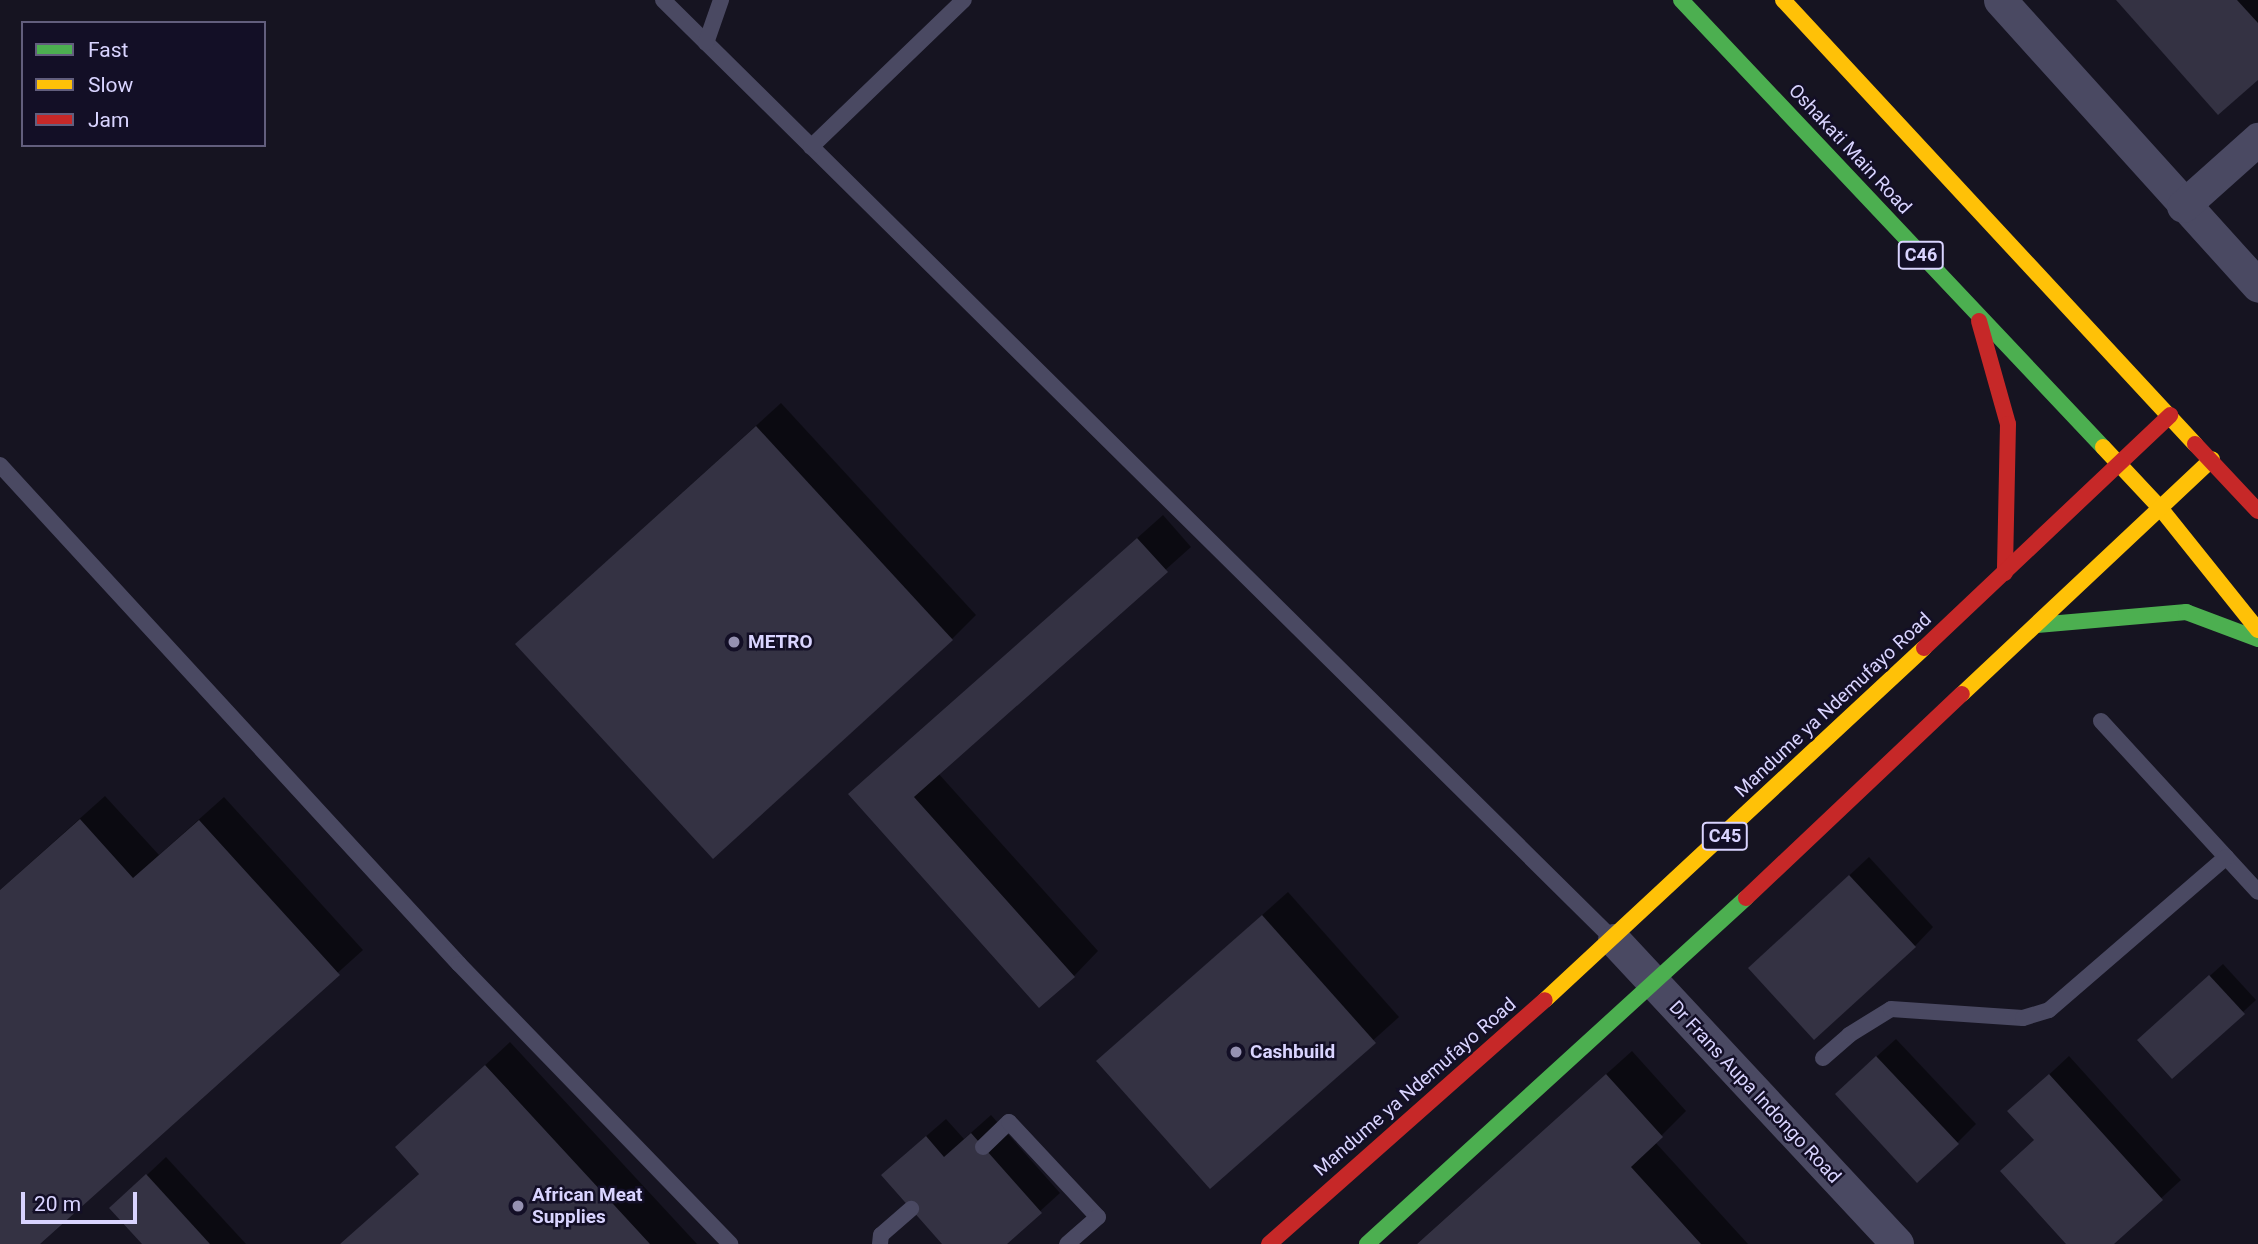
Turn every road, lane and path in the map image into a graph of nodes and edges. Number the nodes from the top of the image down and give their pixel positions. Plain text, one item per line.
1 (663, 0) edge
2 (720, 0) edge
3 (964, 0) edge
4 (1681, 0) edge
5 (1783, 0) edge
6 (2000, 0) edge
7 (706, 43) junction
8 (2258, 139) edge
9 (811, 147) junction
10 (2183, 206) junction
11 (2258, 286) edge
12 (1977, 314) junction
13 (2170, 415) junction
14 (2212, 459) junction
15 (0, 465) edge
16 (2119, 466) junction
17 (2161, 509) junction
18 (2258, 511) edge
19 (2005, 573) junction
20 (2037, 625) junction
21 (2258, 630) edge
22 (2258, 639) edge
23 (2101, 721) dead end
24 (2226, 857) junction
25 (2258, 892) edge
26 (1614, 940) junction
27 (1656, 984) junction
28 (1823, 1058) dead end
29 (983, 1147) dead end
30 (911, 1209) dead end
31 (730, 1244) edge
32 (880, 1244) edge
33 (1067, 1244) edge
34 (1269, 1244) edge
35 (1367, 1244) edge
36 (1897, 1244) edge

1 - 7 lane
2 - 7 lane
3 - 9 lane
4 - 12 main road, Oshakati Main Road / C46
5 - 13 main road
6 - 10 street
7 - 9 lane
8 - 10 street
9 - 26 lane
10 - 11 street
12 - 16 main road, Oshakati Main Road / C46
12 - 19 main road
13 - 14 main road
13 - 16 main road, Mandume ya Ndemufayo Road / C45
14 - 17 main road
14 - 18 main road
15 - 31 lane
16 - 17 main road, Oshakati Main Road / C46
16 - 19 main road, Mandume ya Ndemufayo Road / C45
17 - 20 main road
17 - 21 main road, C46
19 - 26 main road, Mandume ya Ndemufayo Road / C45
20 - 22 main road
20 - 27 main road
23 - 24 lane
24 - 25 lane
24 - 28 lane
26 - 27 street, Dr Frans Aupa Indongo Road
26 - 34 main road, Mandume ya Ndemufayo Road / C45
27 - 35 main road
27 - 36 street, Dr Frans Aupa Indongo Road
29 - 33 lane
30 - 32 lane

